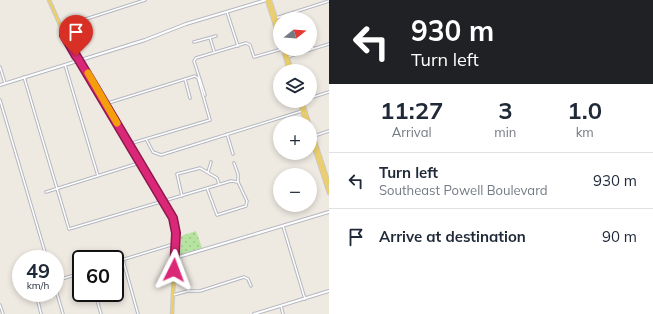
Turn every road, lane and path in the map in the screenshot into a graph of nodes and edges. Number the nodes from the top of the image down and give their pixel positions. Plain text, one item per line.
1 (49, 0) edge
2 (145, 0) edge
3 (268, 0) edge
4 (137, 1) edge
5 (329, 1) edge
6 (227, 12) junction
7 (273, 12) edge
8 (295, 12) edge
9 (273, 17) edge
10 (60, 27) junction
11 (216, 36) dead end
12 (210, 38) junction
13 (194, 42) dead end
14 (329, 44) edge
15 (238, 46) junction
16 (317, 48) edge
17 (214, 51) junction
18 (273, 52) edge
19 (293, 56) edge
20 (287, 58) joint
21 (80, 60) junction
22 (289, 64) edge
23 (65, 65) junction
24 (0, 67) edge
25 (24, 77) junction
26 (185, 79) junction
27 (5, 83) junction
28 (0, 85) edge
29 (329, 92) edge
30 (205, 95) dead end
31 (317, 96) edge
32 (190, 98) dead end
33 (0, 100) edge
34 (105, 104) junction
35 (303, 108) edge
36 (304, 111) junction
37 (305, 116) edge
38 (306, 116) edge
39 (329, 131) edge
40 (227, 134) junction
41 (317, 134) edge
42 (146, 139) junction
43 (129, 144) junction
44 (317, 149) edge
45 (233, 154) dead end
46 (317, 155) edge
47 (140, 162) junction
48 (211, 162) dead end
49 (234, 163) dead end
50 (319, 163) junction
51 (329, 170) edge
52 (325, 171) junction
53 (208, 172) junction
54 (98, 176) junction
55 (238, 182) junction
56 (220, 184) junction
57 (329, 184) edge
58 (57, 188) junction
59 (207, 188) junction
60 (46, 192) dead end
61 (329, 192) edge
62 (182, 196) junction
63 (164, 202) junction
64 (329, 212) edge
65 (283, 226) junction
66 (176, 244) junction
67 (44, 250) edge
68 (175, 258) junction
69 (124, 259) edge
70 (124, 267) edge
71 (251, 286) dead end
72 (329, 291) edge
73 (173, 295) junction
74 (305, 299) junction
75 (38, 302) edge
76 (59, 302) edge
77 (97, 302) edge
78 (0, 305) edge
79 (281, 306) junction
80 (3, 314) edge
81 (41, 314) edge
82 (63, 314) edge
83 (101, 314) edge
84 (138, 314) edge
85 (172, 314) edge
86 (256, 314) edge
87 (283, 314) edge

1 - 10 main road
2 - 4 street
3 - 6 street
3 - 7 main road
3 - 9 main road
4 - 10 street
5 - 8 street
6 - 15 street
6 - 21 street
10 - 21 main road
11 - 12 street
12 - 13 street
12 - 17 street
14 - 16 street
15 - 17 street
15 - 18 street
17 - 30 street
19 - 20 street
20 - 22 main road
21 - 23 street
21 - 34 main road
23 - 25 street
23 - 54 street
24 - 27 street
25 - 27 street
25 - 58 street
26 - 32 street
26 - 34 street
26 - 42 street
27 - 28 street
29 - 31 street
33 - 67 street
34 - 43 main road
35 - 36 main road
36 - 37 main road
36 - 38 main road
36 - 40 street
39 - 41 street
40 - 42 street
40 - 45 street
42 - 43 street
43 - 47 main road
44 - 52 main road
46 - 50 main road
47 - 54 street
47 - 63 main road
48 - 53 street
49 - 55 street
50 - 52 main road
50 - 61 main road
51 - 52 street
52 - 57 main road
53 - 56 street
53 - 62 street
54 - 58 street
55 - 56 street
55 - 59 street
56 - 59 street
58 - 60 street
58 - 63 street
59 - 62 street
62 - 63 street
63 - 66 main road
64 - 65 street
65 - 68 street
65 - 74 street
66 - 68 main road
66 - 69 street
68 - 73 main road
70 - 84 street
71 - 73 street
72 - 74 street
73 - 85 main road
74 - 79 street
75 - 81 street
76 - 82 street
77 - 83 street
78 - 80 street
79 - 86 street
79 - 87 street

